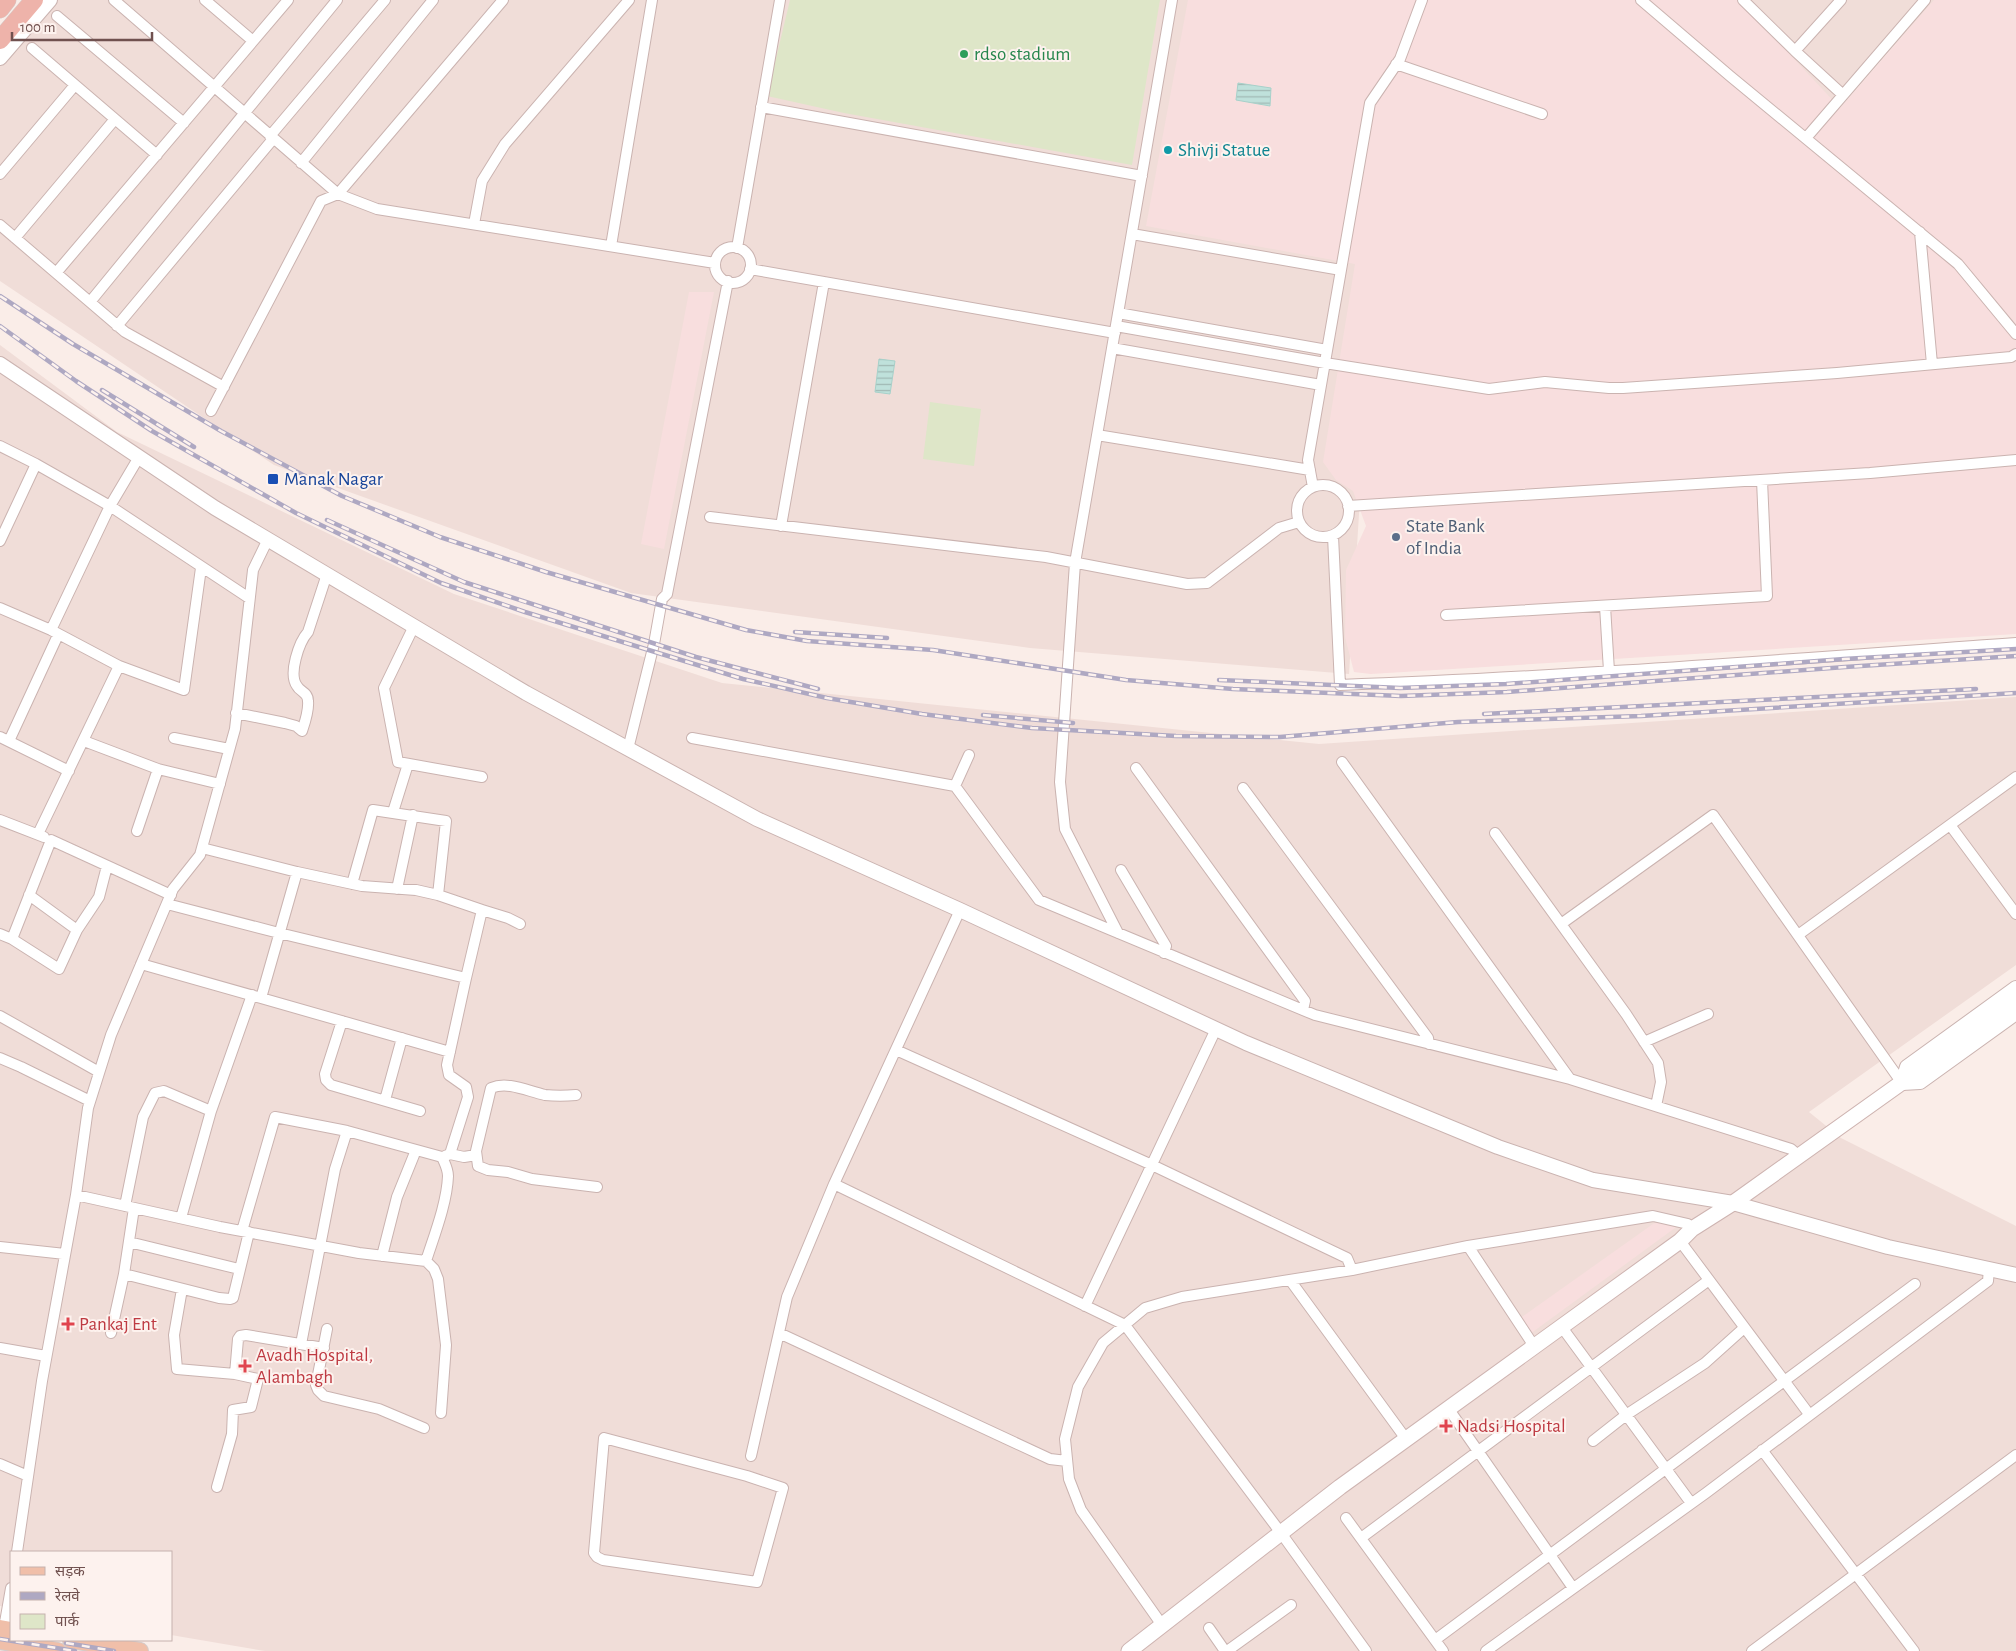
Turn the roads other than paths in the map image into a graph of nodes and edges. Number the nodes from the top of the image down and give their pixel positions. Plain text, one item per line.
1 (7, 0) edge
2 (34, 0) edge
3 (50, 0) edge
4 (114, 0) edge
5 (205, 0) edge
6 (288, 0) edge
7 (336, 0) edge
8 (385, 0) edge
9 (433, 0) edge
10 (629, 0) edge
11 (652, 0) edge
12 (780, 0) edge
13 (1172, 0) edge
14 (1422, 0) edge
15 (1641, 0) edge
16 (1743, 0) edge
17 (1841, 0) edge
18 (1925, 0) edge
19 (501, 1) edge
20 (0, 9) edge
21 (57, 16) dead end
22 (0, 40) edge
23 (253, 41) junction
24 (32, 48) dead end
25 (1795, 51) junction
26 (0, 58) edge
27 (1396, 64) junction
28 (75, 85) junction
29 (214, 88) junction
30 (1843, 95) junction
31 (761, 107) junction
32 (244, 113) junction
33 (1542, 114) dead end
34 (115, 119) junction
35 (184, 123) junction
36 (272, 137) junction
37 (1806, 138) junction
38 (157, 155) junction
39 (301, 162) junction
40 (0, 174) edge
41 (1142, 176) junction
42 (338, 194) junction
43 (474, 224) junction
44 (0, 225) edge
45 (1920, 232) junction
46 (1132, 234) junction
47 (15, 238) junction
48 (611, 246) junction
49 (737, 248) junction
50 (716, 263) junction
51 (750, 269) junction
52 (1341, 270) junction
53 (56, 273) junction
54 (728, 281) junction
55 (824, 282) junction
56 (90, 302) junction
57 (1118, 313) junction
58 (117, 326) junction
59 (1115, 329) junction
60 (2016, 333) edge
61 (1112, 348) junction
62 (1327, 350) junction
63 (2016, 354) edge
64 (1325, 363) junction
65 (0, 364) edge
66 (1932, 364) junction
67 (1321, 384) junction
68 (224, 387) junction
69 (212, 411) dead end
70 (1097, 435) junction
71 (0, 446) edge
72 (139, 457) junction
73 (2016, 460) edge
74 (36, 464) junction
75 (1310, 470) junction
76 (1762, 480) junction
77 (1313, 487) junction
78 (110, 506) junction
79 (1348, 506) junction
80 (710, 517) dead end
81 (1299, 522) junction
82 (781, 526) junction
83 (1333, 536) junction
84 (268, 539) junction
85 (0, 541) edge
86 (1075, 563) junction
87 (201, 568) junction
88 (327, 574) junction
89 (249, 598) junction
90 (1605, 606) junction
91 (0, 608) edge
92 (1446, 615) dead end
93 (414, 626) junction
94 (54, 632) junction
95 (2016, 643) edge
96 (119, 666) junction
97 (1609, 671) junction
98 (236, 713) junction
99 (174, 738) dead end
100 (692, 738) dead end
101 (5, 739) edge
102 (84, 741) junction
103 (628, 748) junction
104 (229, 749) junction
105 (969, 755) dead end
106 (1342, 762) dead end
107 (408, 764) junction
108 (1136, 768) dead end
109 (158, 769) junction
110 (69, 771) junction
111 (2016, 777) edge
112 (482, 778) dead end
113 (220, 784) junction
114 (955, 786) junction
115 (1244, 788) dead end
116 (392, 812) junction
117 (413, 815) junction
118 (0, 820) edge
119 (1950, 825) junction
120 (137, 831) dead end
121 (1495, 833) dead end
122 (38, 834) junction
123 (51, 840) junction
124 (202, 848) junction
125 (107, 866) junction
126 (1121, 870) dead end
127 (298, 872) junction
128 (352, 884) junction
129 (397, 889) junction
130 (29, 895) junction
131 (438, 895) junction
132 (169, 899) junction
133 (482, 910) junction
134 (960, 910) junction
135 (2016, 914) edge
136 (520, 924) dead end
137 (1561, 924) junction
138 (77, 930) junction
139 (279, 933) junction
140 (0, 934) edge
141 (1118, 934) junction
142 (1798, 935) junction
143 (12, 939) junction
144 (1164, 953) junction
145 (142, 964) junction
146 (466, 978) junction
147 (2016, 988) edge
148 (257, 997) junction
149 (2016, 1001) edge
150 (1303, 1010) junction
151 (2016, 1013) edge
152 (1708, 1014) dead end
153 (0, 1016) edge
154 (342, 1021) junction
155 (1216, 1029) junction
156 (402, 1038) junction
157 (1644, 1042) junction
158 (1429, 1044) junction
159 (896, 1050) junction
160 (450, 1052) junction
161 (0, 1058) edge
162 (99, 1072) junction
163 (1570, 1079) junction
164 (1907, 1079) junction
165 (576, 1095) dead end
166 (385, 1100) junction
167 (90, 1101) junction
168 (1656, 1106) junction
169 (211, 1111) junction
170 (420, 1111) dead end
171 (347, 1131) junction
172 (414, 1155) dead end
173 (476, 1155) junction
174 (446, 1156) junction
175 (1799, 1156) junction
176 (1152, 1165) junction
177 (834, 1184) junction
178 (597, 1187) dead end
179 (76, 1195) junction
180 (1733, 1203) junction
181 (130, 1207) junction
182 (181, 1218) junction
183 (1692, 1229) junction
184 (246, 1231) junction
185 (1680, 1241) junction
186 (129, 1242) junction
187 (320, 1246) junction
188 (1468, 1246) junction
189 (0, 1247) edge
190 (65, 1254) junction
191 (382, 1256) junction
192 (426, 1261) junction
193 (239, 1269) junction
194 (1989, 1269) junction
195 (1352, 1270) junction
196 (124, 1274) junction
197 (2016, 1275) edge
198 (1290, 1280) junction
199 (1708, 1280) junction
200 (1915, 1284) dead end
201 (182, 1289) junction
202 (1085, 1306) junction
203 (1125, 1326) junction
204 (1561, 1326) junction
205 (1744, 1328) junction
206 (328, 1329) dead end
207 (111, 1333) dead end
208 (779, 1333) junction
209 (301, 1344) junction
210 (1534, 1346) junction
211 (0, 1348) edge
212 (324, 1348) junction
213 (46, 1356) junction
214 (1591, 1367) junction
215 (235, 1374) junction
216 (1784, 1381) junction
217 (1448, 1408) junction
218 (441, 1413) dead end
219 (1626, 1414) junction
220 (1809, 1414) junction
221 (424, 1428) dead end
222 (1406, 1439) junction
223 (1593, 1441) dead end
224 (1477, 1450) junction
225 (1762, 1450) junction
226 (2016, 1455) edge
227 (751, 1456) dead end
228 (1067, 1461) junction
229 (0, 1464) edge
230 (1666, 1468) junction
231 (28, 1476) junction
232 (217, 1487) dead end
233 (1692, 1503) junction
234 (1346, 1518) dead end
235 (1281, 1533) junction
236 (1361, 1538) junction
237 (17, 1551) edge
238 (1549, 1555) junction
239 (603, 1560) joint
240 (1856, 1574) junction
241 (1573, 1588) junction
242 (10, 1594) edge
243 (1292, 1605) dead end
244 (1162, 1625) junction
245 (1209, 1628) dead end
246 (3, 1634) edge
247 (1435, 1640) junction
248 (77, 1641) edge
249 (23, 1648) edge
250 (58, 1651) edge
251 (140, 1651) edge
252 (1129, 1651) edge
253 (1226, 1651) edge
254 (1366, 1651) edge
255 (1444, 1651) edge
256 (1486, 1651) edge
257 (1752, 1651) edge
258 (1914, 1651) edge

1 - 20 highway
2 - 22 highway
3 - 26 street
4 - 29 street
5 - 23 street
6 - 23 street
7 - 32 street
8 - 36 street
9 - 39 street
10 - 43 street
11 - 48 street
12 - 31 street
13 - 41 street
14 - 27 street
15 - 37 street
16 - 25 street
17 - 25 street
18 - 30 street
19 - 42 street
21 - 35 street
23 - 29 street
24 - 28 street
25 - 30 street
27 - 33 street
27 - 52 street
28 - 34 street
28 - 40 street
29 - 32 street
29 - 35 street
30 - 37 street
31 - 41 street
31 - 49 street
32 - 36 street
32 - 56 street
34 - 38 street
34 - 47 street
35 - 38 street
36 - 39 street
36 - 58 street
37 - 45 street
38 - 53 street
39 - 42 street
41 - 46 street
42 - 43 street
42 - 68 street
43 - 48 street
44 - 47 street
45 - 60 street
45 - 66 street
46 - 52 street
46 - 57 street
47 - 53 street
48 - 50 street
49 - 50 street
49 - 51 street
50 - 54 street
51 - 54 street
51 - 55 street
52 - 62 street
53 - 56 street
54 - 103 street
55 - 59 street
55 - 82 street
56 - 58 street
57 - 59 street
57 - 62 street
58 - 68 street
59 - 61 street
59 - 64 street
61 - 67 street
61 - 70 street
62 - 64 street
63 - 66 street
64 - 66 street
64 - 67 street
65 - 72 street
67 - 75 street
68 - 69 street
70 - 75 street
70 - 86 street
71 - 74 street
72 - 78 street
72 - 84 street
73 - 76 street
74 - 78 street
74 - 85 street
75 - 77 street
76 - 79 street
76 - 90 street
77 - 79 street
77 - 81 street
78 - 87 street
78 - 94 street
79 - 83 street
80 - 82 street
81 - 83 street
81 - 86 street
82 - 86 street
83 - 97 street
84 - 88 street
84 - 89 street
86 - 141 street
87 - 89 street
87 - 96 street
88 - 93 street
88 - 98 street
89 - 98 street
90 - 92 street
90 - 97 street
91 - 94 street
93 - 103 street
93 - 107 street
94 - 96 street
94 - 101 street
95 - 97 street
96 - 102 street
98 - 104 street
99 - 104 street
100 - 114 street
101 - 110 street
102 - 109 street
102 - 110 street
103 - 134 street
104 - 113 street
105 - 114 street
106 - 163 street
107 - 112 street
107 - 116 street
108 - 150 street
109 - 113 street
109 - 120 street
110 - 122 street
111 - 119 street
113 - 124 street
114 - 141 street
115 - 158 street
116 - 117 street
116 - 128 street
117 - 129 street
117 - 131 street
118 - 122 street
119 - 135 street
119 - 142 street
121 - 137 street
122 - 123 street
123 - 125 street
123 - 130 street
124 - 127 street
124 - 132 street
125 - 132 street
125 - 138 street
126 - 144 street
127 - 128 street
127 - 139 street
128 - 129 street
129 - 131 street
130 - 138 street
130 - 143 street
131 - 133 street
132 - 139 street
132 - 145 street
133 - 136 street
133 - 146 street
134 - 155 street
134 - 159 street
137 - 142 street
137 - 157 street
138 - 143 street
139 - 146 street
139 - 148 street
140 - 143 street
141 - 144 street
142 - 164 street
144 - 150 street
145 - 148 street
145 - 162 street
146 - 160 street
147 - 164 street
148 - 154 street
148 - 169 street
149 - 164 main road
150 - 158 street
151 - 164 street
152 - 157 street
153 - 162 street
154 - 156 street
154 - 166 street
155 - 176 street
155 - 180 street
156 - 160 street
156 - 166 street
157 - 168 street
158 - 163 street
159 - 176 street
159 - 177 street
160 - 174 street
161 - 167 street
162 - 167 street
163 - 168 street
164 - 175 main road
165 - 173 street
166 - 170 street
167 - 179 street
168 - 175 street
169 - 181 street
169 - 182 street
171 - 174 street
171 - 184 street
171 - 187 street
172 - 191 street
173 - 174 street
173 - 178 street
174 - 192 street
175 - 180 main road
176 - 195 street
176 - 202 street
177 - 202 street
177 - 208 street
179 - 181 street
179 - 190 street
180 - 183 main road
180 - 194 street
181 - 182 street
181 - 186 street
182 - 184 street
183 - 185 main road
183 - 188 street
184 - 187 street
184 - 193 street
185 - 199 street
185 - 204 main road
186 - 193 street
186 - 196 street
187 - 191 street
187 - 209 street
188 - 195 street
188 - 210 street
189 - 190 street
190 - 213 street
191 - 192 street
192 - 218 street
193 - 201 street
194 - 197 street
194 - 220 street
195 - 198 street
196 - 201 street
196 - 207 street
198 - 203 street
198 - 222 street
199 - 205 street
199 - 214 street
200 - 216 street
201 - 215 street
202 - 203 street
203 - 228 street
203 - 235 street
204 - 210 main road
204 - 214 street
205 - 216 street
205 - 219 street
206 - 212 street
208 - 227 street
208 - 228 street
209 - 212 street
209 - 215 street
210 - 217 main road
211 - 213 street
212 - 221 street
213 - 231 street
214 - 219 street
214 - 224 street
215 - 232 street
216 - 220 street
216 - 230 street
217 - 222 main road
217 - 224 street
219 - 223 street
219 - 230 street
220 - 225 street
222 - 235 main road
224 - 236 street
224 - 238 street
225 - 233 street
225 - 240 street
226 - 240 street
228 - 244 street
229 - 231 street
230 - 233 street
230 - 238 street
231 - 237 street
233 - 241 street
234 - 236 street
235 - 244 main road
235 - 254 street
236 - 247 street
238 - 241 street
238 - 247 street
239 - 239 street
240 - 257 street
240 - 258 street
241 - 256 street
242 - 246 street
243 - 253 street
244 - 252 main road
245 - 253 street
247 - 255 street
248 - 251 main road
249 - 250 main road

